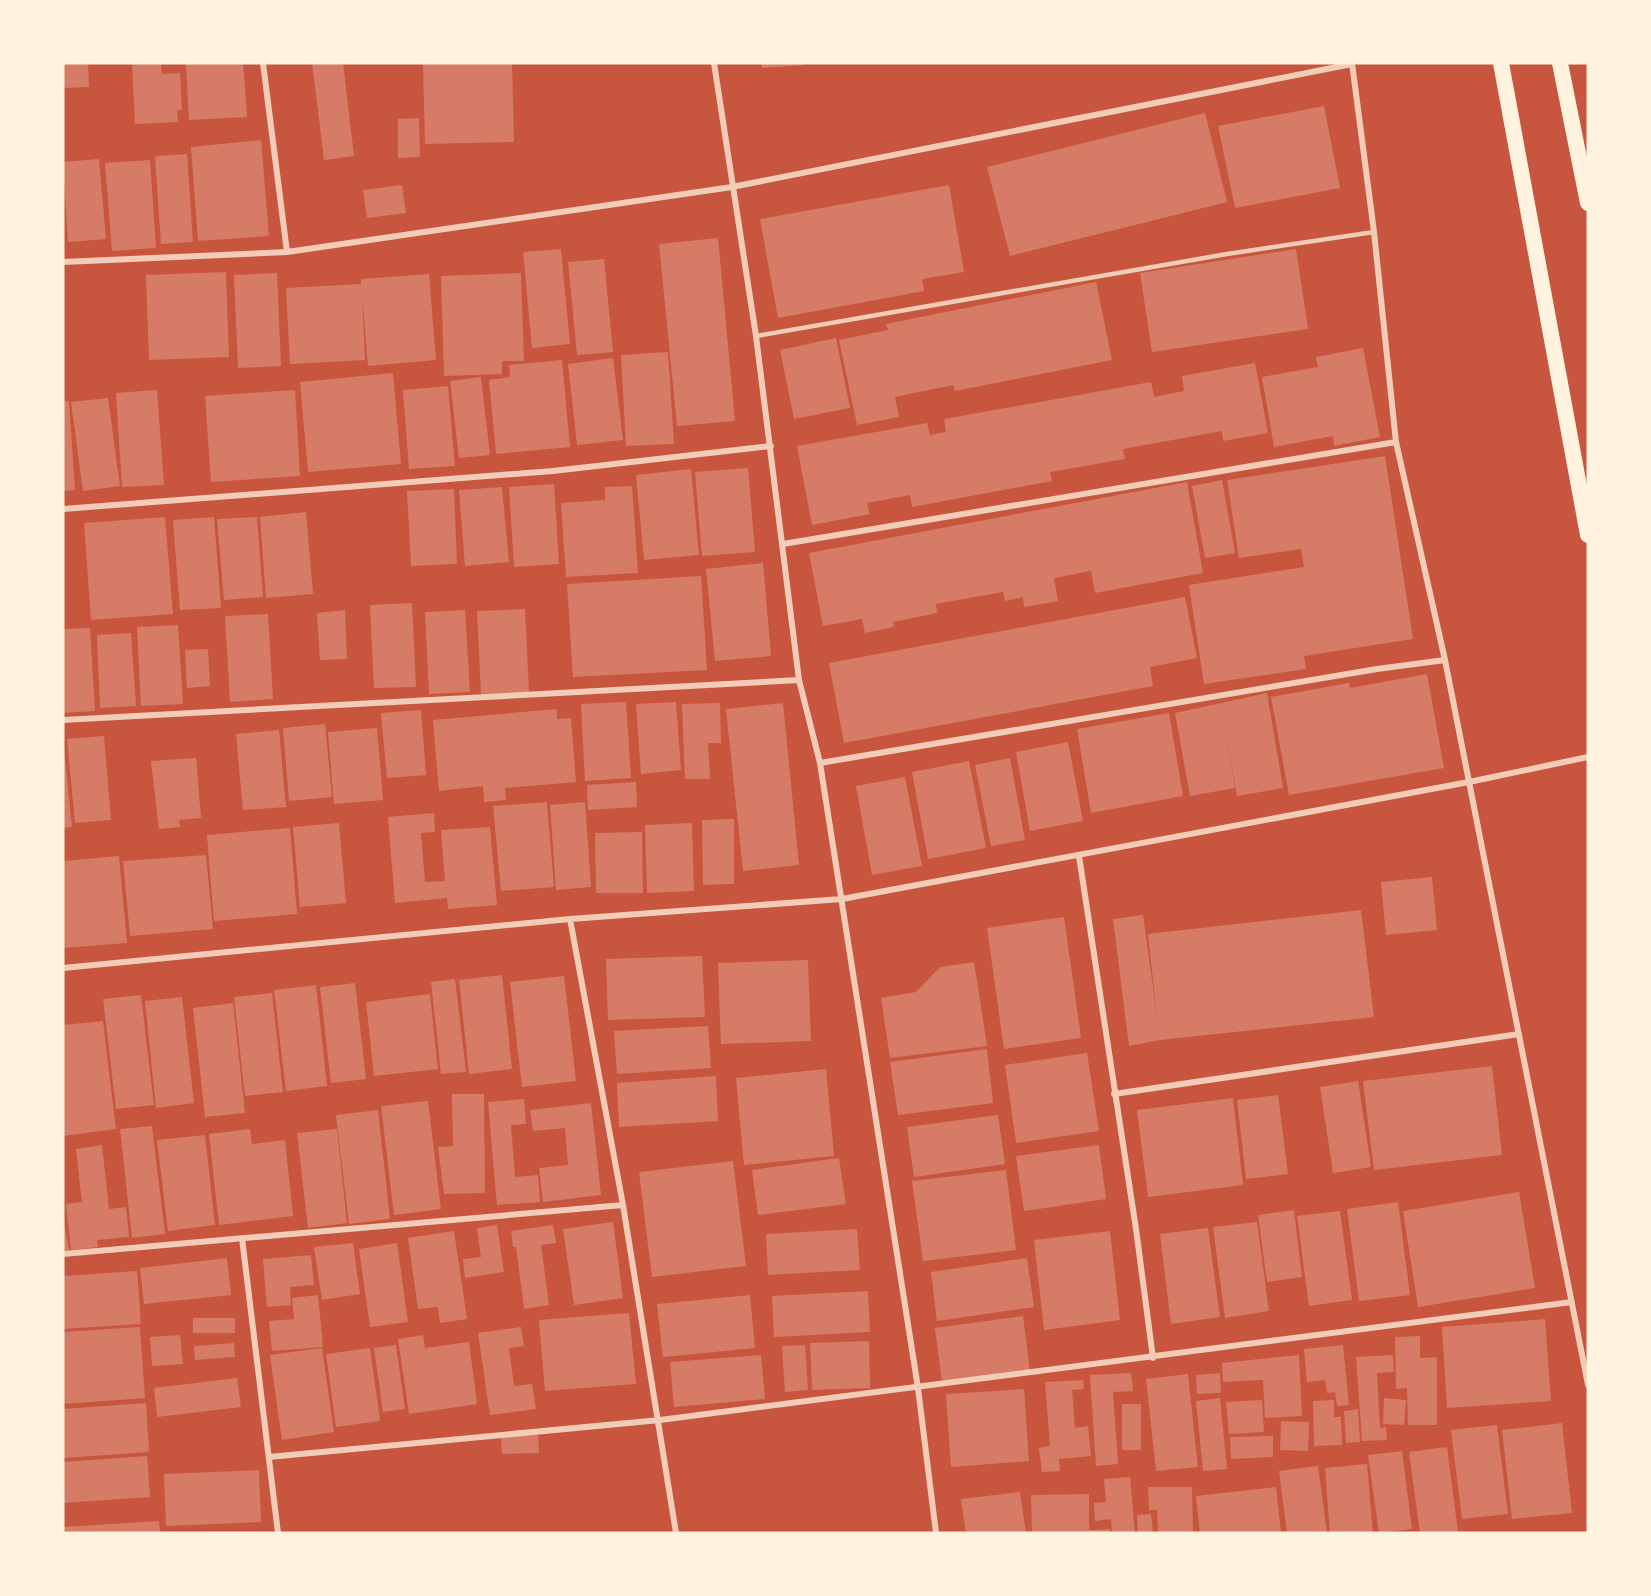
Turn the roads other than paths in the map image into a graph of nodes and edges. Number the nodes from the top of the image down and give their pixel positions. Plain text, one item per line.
1 (263, 63) edge
2 (714, 63) edge
3 (1352, 63) edge
4 (1501, 63) edge
5 (1560, 63) edge
6 (732, 187) junction
7 (1588, 203) edge
8 (1374, 232) junction
9 (287, 252) junction
10 (63, 262) edge
11 (756, 336) junction
12 (1396, 442) junction
13 (771, 446) junction
14 (63, 509) edge
15 (1588, 535) edge
16 (783, 544) junction
17 (1445, 660) junction
18 (799, 680) junction
19 (63, 720) edge
20 (1588, 757) edge
21 (820, 763) junction
22 (1469, 782) junction
23 (1079, 856) junction
24 (842, 899) junction
25 (570, 918) junction
26 (63, 968) edge
27 (1519, 1034) junction
28 (1114, 1094) junction
29 (623, 1205) junction
30 (242, 1238) junction
31 (63, 1254) edge
32 (1572, 1302) junction
33 (1153, 1358) junction
34 (1588, 1385) edge
35 (918, 1388) junction
36 (660, 1420) junction
37 (269, 1458) junction
38 (278, 1533) edge
39 (676, 1533) edge
40 (936, 1533) edge

1 - 9 street
2 - 6 street
3 - 6 street
3 - 8 street
4 - 15 highway
5 - 7 highway
6 - 9 street
6 - 11 street
8 - 11 lane
8 - 12 street
9 - 10 street
11 - 13 street
12 - 16 street
12 - 17 street
13 - 14 street
13 - 16 street
16 - 18 street
17 - 21 street
17 - 22 street
18 - 19 street
18 - 21 street
20 - 22 street
21 - 24 street
22 - 23 street
22 - 27 street
23 - 24 street
23 - 28 street
24 - 25 street
24 - 35 street
25 - 26 street
25 - 29 street
27 - 28 street
27 - 32 street
28 - 33 street
29 - 30 street
29 - 36 street
30 - 31 street
30 - 37 street
32 - 33 street
32 - 34 street
33 - 35 street
35 - 36 street
35 - 40 street
36 - 37 street
36 - 39 street
37 - 38 street

